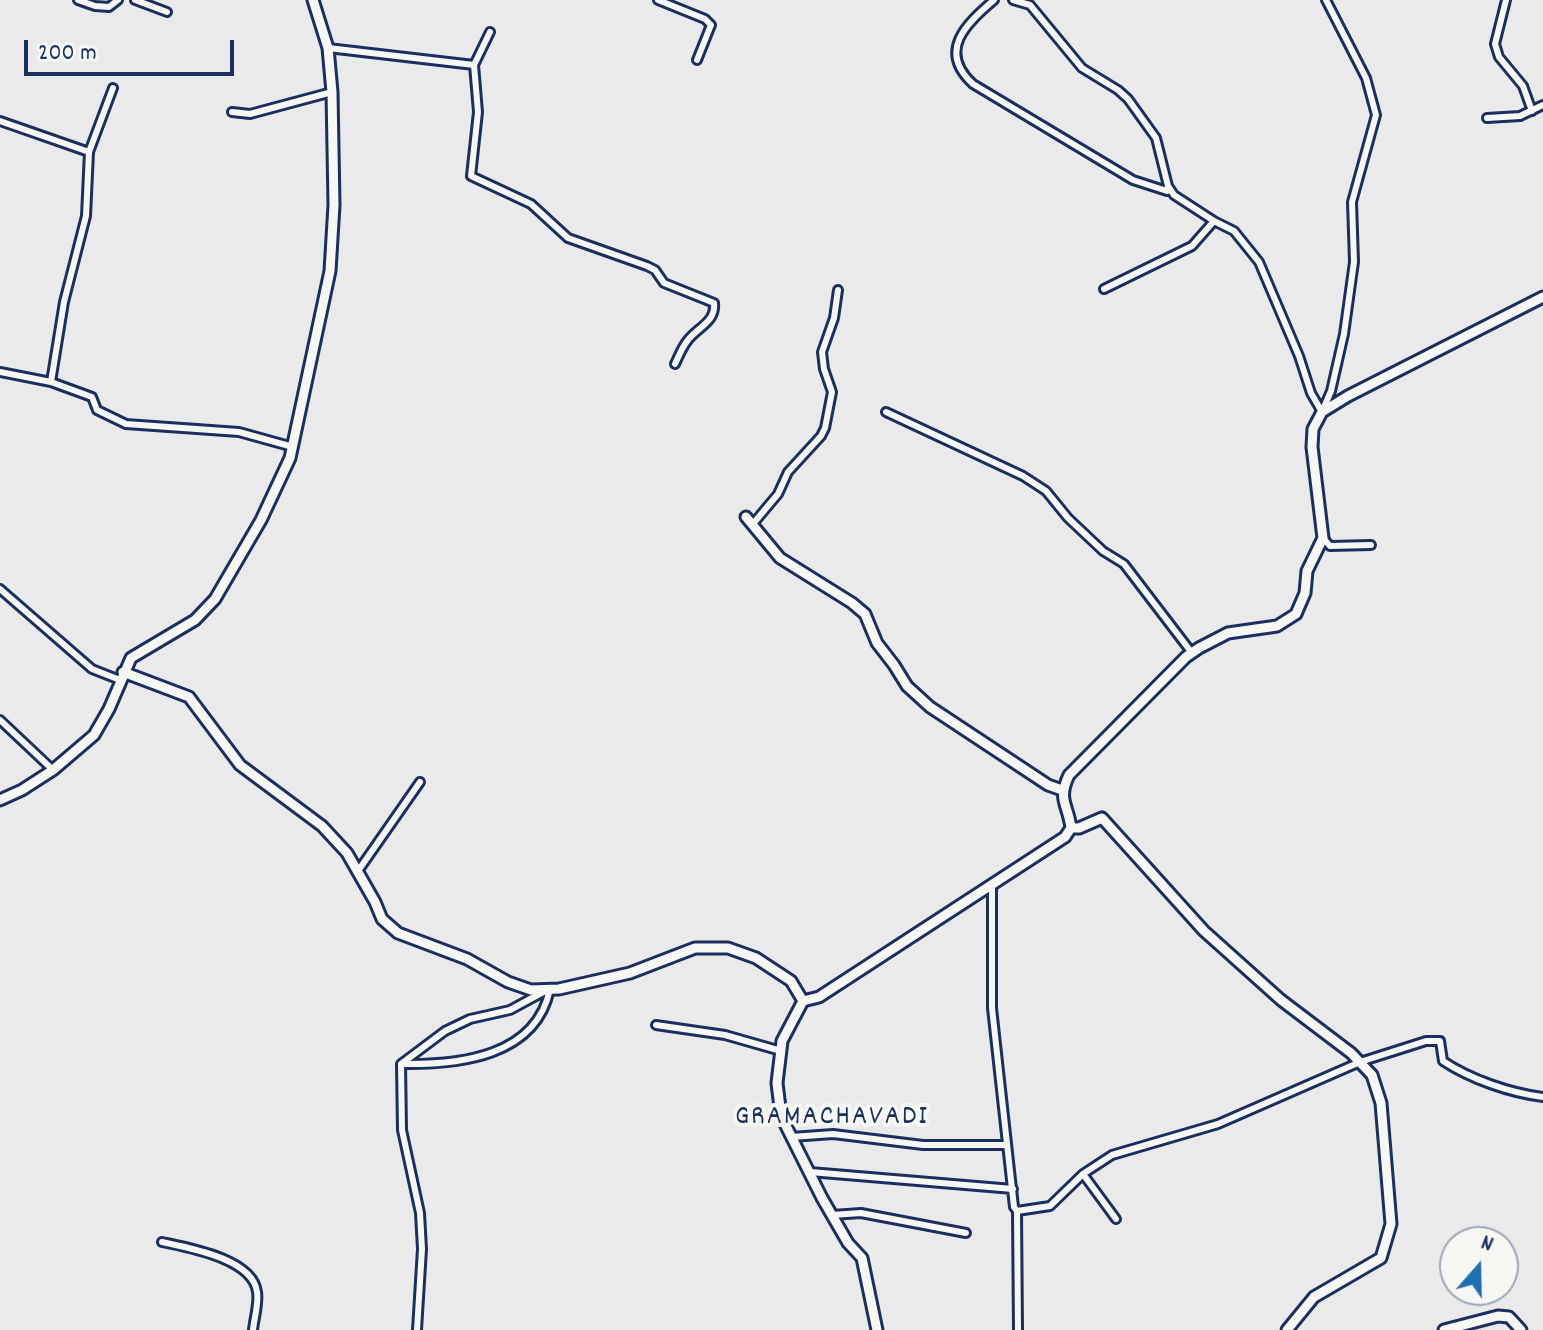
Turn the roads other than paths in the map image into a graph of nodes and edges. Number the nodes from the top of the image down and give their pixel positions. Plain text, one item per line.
1 (78, 0) edge
2 (118, 0) edge
3 (135, 0) edge
4 (313, 0) edge
5 (658, 0) edge
6 (994, 0) edge
7 (1013, 0) edge
8 (1326, 0) edge
9 (1506, 0) edge
10 (167, 12) dead end
11 (490, 32) dead end
12 (328, 48) junction
13 (697, 60) dead end
14 (474, 65) junction
15 (113, 88) dead end
16 (332, 92) junction
17 (1543, 105) edge
18 (1532, 111) junction
19 (232, 112) dead end
20 (1487, 118) dead end
21 (0, 121) edge
22 (89, 152) junction
23 (1168, 186) junction
24 (1214, 221) junction
25 (1104, 289) dead end
26 (838, 290) dead end
27 (1543, 297) edge
28 (675, 364) dead end
29 (0, 372) edge
30 (51, 382) junction
31 (886, 412) dead end
32 (1322, 412) junction
33 (293, 447) junction
34 (749, 521) joint
35 (1323, 538) junction
36 (1371, 545) dead end
37 (0, 589) edge
38 (1192, 653) junction
39 (121, 676) junction
40 (0, 720) edge
41 (53, 770) junction
42 (420, 782) dead end
43 (1062, 790) junction
44 (0, 800) edge
45 (1071, 828) junction
46 (358, 871) junction
47 (992, 885) junction
48 (550, 989) junction
49 (803, 1001) junction
50 (656, 1025) dead end
51 (781, 1051) junction
52 (1360, 1062) junction
53 (401, 1064) junction
54 (1543, 1097) edge
55 (790, 1137) junction
56 (1006, 1145) junction
57 (808, 1172) junction
58 (1083, 1174) junction
59 (1013, 1189) junction
60 (1017, 1211) junction
61 (831, 1215) junction
62 (1116, 1219) dead end
63 (966, 1233) dead end
64 (162, 1242) dead end
65 (253, 1330) edge
66 (417, 1330) edge
67 (877, 1330) edge
68 (1018, 1330) edge
69 (1287, 1330) edge
70 (1444, 1330) edge
71 (1521, 1330) edge

1 - 2 street
3 - 10 street
4 - 12 street
5 - 13 street
6 - 23 street
7 - 23 street
8 - 32 street
9 - 18 street
11 - 14 street
12 - 14 street
12 - 16 street
14 - 28 street
15 - 22 street
16 - 19 street
16 - 33 street
17 - 18 street
18 - 20 street
21 - 22 street
22 - 30 street
23 - 24 street
24 - 25 street
24 - 32 street
26 - 34 street
27 - 32 street
29 - 30 street
30 - 33 street
31 - 38 street
32 - 35 street
33 - 39 street
34 - 43 street
35 - 36 street
35 - 38 street
37 - 39 street
38 - 43 street
39 - 41 street
39 - 46 street
40 - 41 street
41 - 44 street
42 - 46 street
43 - 45 street
45 - 47 street
45 - 52 street
46 - 48 street
47 - 49 street
47 - 56 street
48 - 49 street
48 - 53 street
48 - 53 street
49 - 51 street
50 - 51 street
51 - 55 street
52 - 54 street
52 - 58 street
52 - 69 street
53 - 66 street
55 - 56 street
55 - 57 street
56 - 59 street
57 - 59 street
57 - 61 street
58 - 60 street
58 - 62 street
59 - 60 street
60 - 68 street
61 - 63 street
61 - 67 street
64 - 65 street
70 - 71 street

